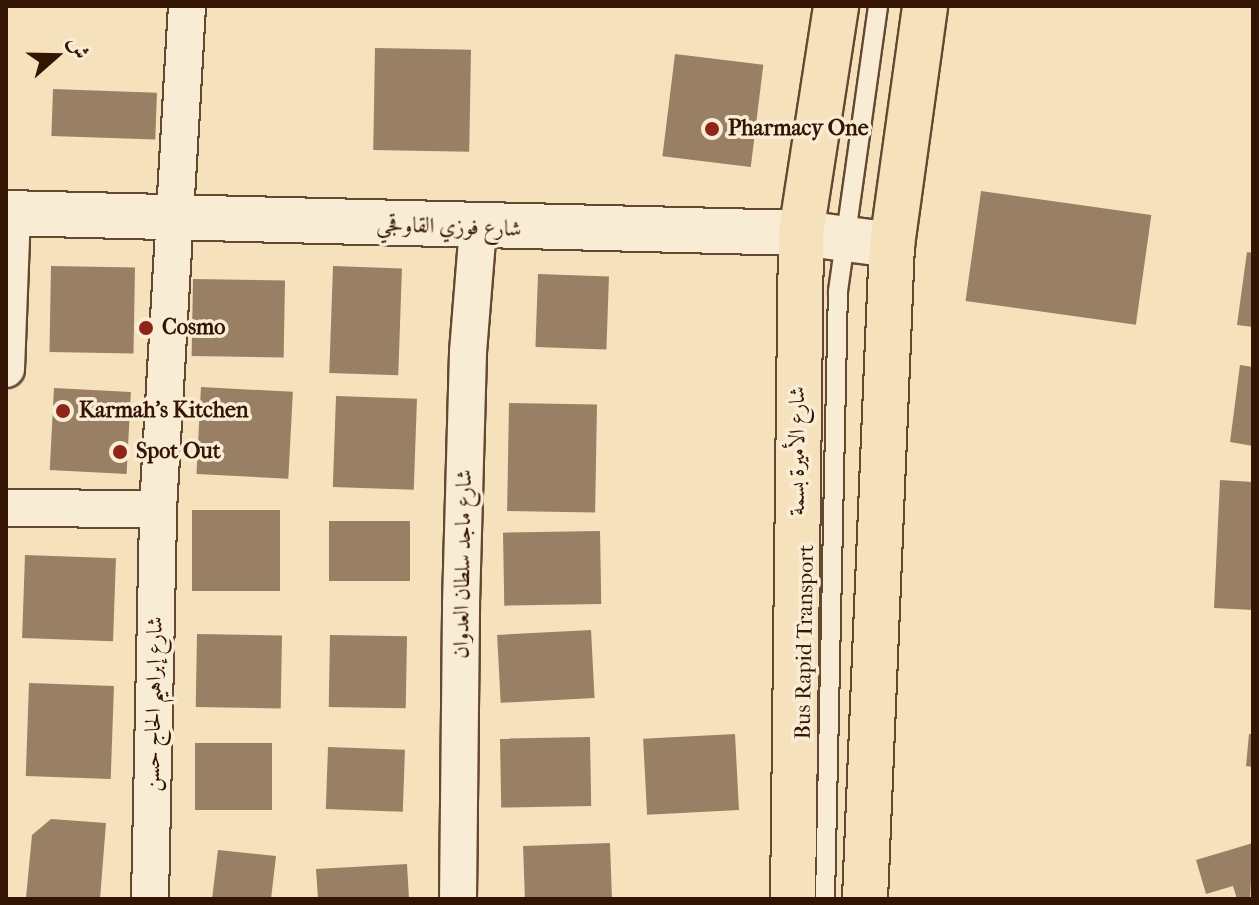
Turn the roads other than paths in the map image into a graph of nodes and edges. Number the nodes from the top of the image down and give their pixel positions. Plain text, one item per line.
1 (187, 6) edge
2 (836, 6) edge
3 (878, 6) edge
4 (925, 6) edge
5 (9, 213) edge
6 (173, 217) junction
7 (478, 229) junction
8 (822, 236) junction
9 (892, 245) junction
10 (6, 369) edge
11 (6, 508) edge
12 (158, 509) junction
13 (150, 899) edge
14 (458, 899) edge
15 (793, 899) edge
16 (825, 899) edge
17 (865, 899) edge

1 - 6 street, شارع إبراهيم الحاج حسن
2 - 8 main road, شارع الأميرة بسمة
3 - 8 lane, Bus Rapid Transport
4 - 9 main road
5 - 6 street, شارع فوزي القاوقجي
5 - 10 street
6 - 7 street, شارع فوزي القاوقجي
6 - 12 street, شارع إبراهيم الحاج حسن
7 - 8 street, شارع فوزي القاوقجي
7 - 14 street, شارع ماجد سلطان العدوان
8 - 9 street, شارع فوزي القاوقجي
8 - 15 main road, شارع الأميرة بسمة
8 - 16 lane, Bus Rapid Transport
9 - 17 main road
11 - 12 street
12 - 13 street, شارع إبراهيم الحاج حسن

